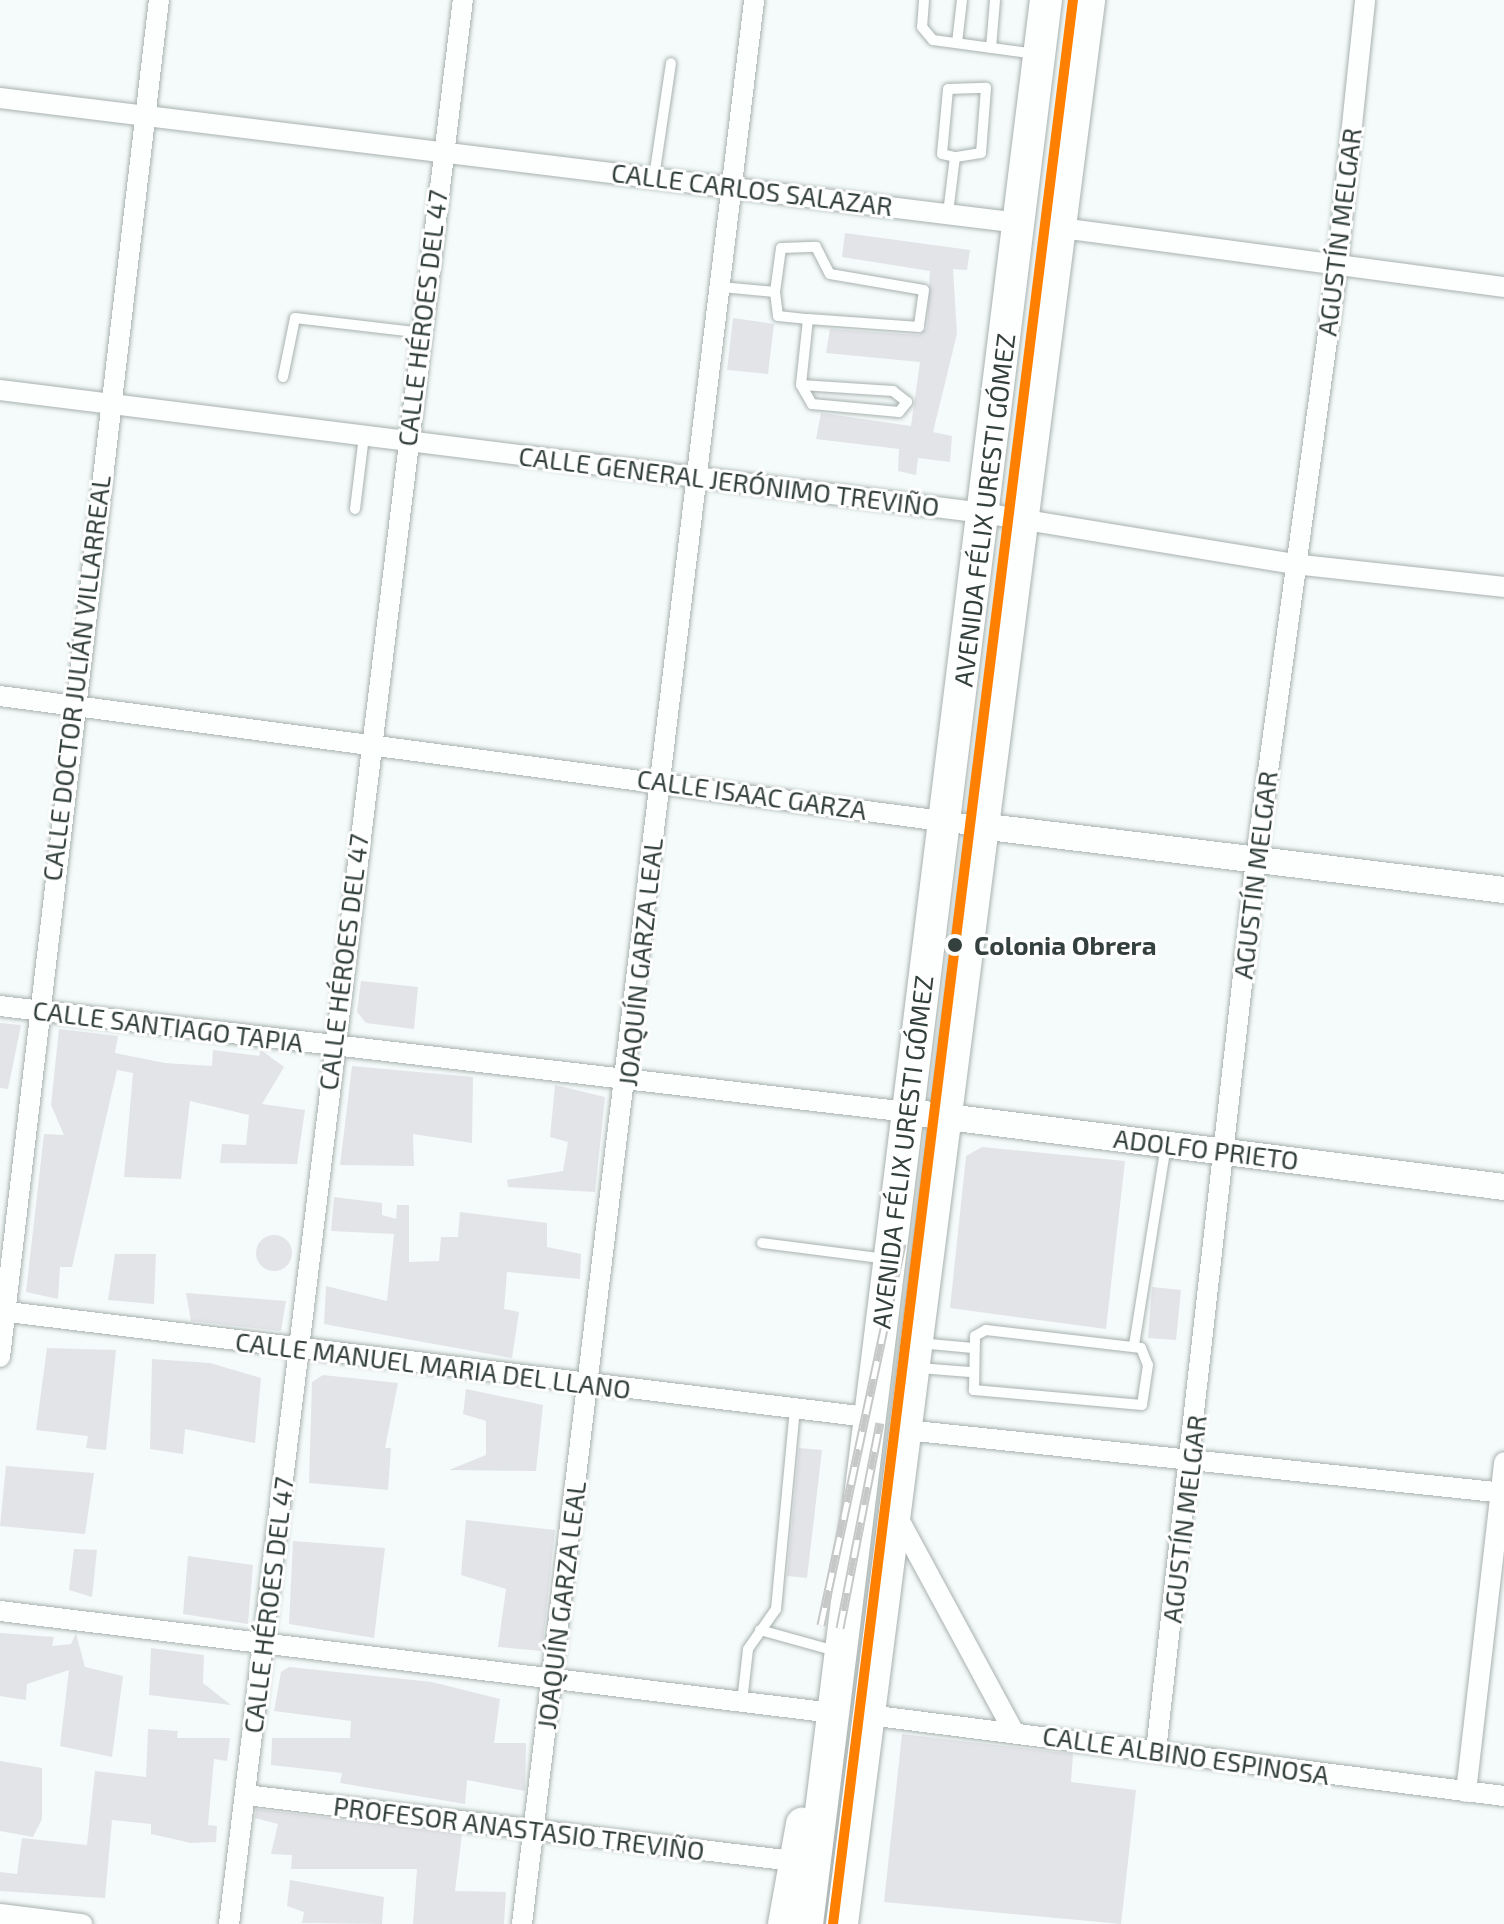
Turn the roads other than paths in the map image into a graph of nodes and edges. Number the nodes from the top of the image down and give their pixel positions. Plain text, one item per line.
1 (159, 0) edge
2 (463, 0) edge
3 (754, 0) edge
4 (924, 0) edge
5 (962, 0) edge
6 (995, 0) edge
7 (1046, 0) edge
8 (1089, 0) edge
9 (1365, 0) edge
10 (957, 43) junction
11 (991, 48) junction
12 (1038, 54) junction
13 (671, 63) dead end
14 (0, 98) edge
15 (144, 116) junction
16 (441, 153) junction
17 (955, 157) junction
18 (654, 177) junction
19 (733, 187) junction
20 (948, 213) junction
21 (1020, 223) junction
22 (1061, 228) junction
23 (1337, 268) junction
24 (721, 287) junction
25 (1504, 287) edge
26 (775, 292) junction
27 (808, 319) junction
28 (423, 333) junction
29 (283, 377) dead end
30 (801, 385) junction
31 (0, 390) edge
32 (109, 401) junction
33 (364, 436) junction
34 (407, 442) junction
35 (696, 477) junction
36 (355, 509) dead end
37 (983, 513) junction
38 (1022, 518) junction
39 (1293, 564) junction
40 (1504, 587) edge
41 (0, 696) edge
42 (72, 703) junction
43 (370, 743) junction
44 (658, 780) junction
45 (944, 821) junction
46 (980, 826) junction
47 (1256, 859) junction
48 (1504, 890) edge
49 (0, 1006) edge
50 (37, 1010) junction
51 (333, 1045) junction
52 (629, 1076) junction
53 (908, 1112) junction
54 (947, 1118) junction
55 (1166, 1143) junction
56 (1224, 1152) junction
57 (1504, 1187) edge
58 (762, 1243) dead end
59 (888, 1259) junction
60 (3, 1312) edge
61 (1134, 1345) junction
62 (299, 1348) junction
63 (973, 1348) junction
64 (915, 1355) junction
65 (0, 1357) edge
66 (970, 1372) junction
67 (588, 1383) junction
68 (795, 1409) junction
69 (867, 1417) junction
70 (906, 1430) junction
71 (1504, 1462) edge
72 (1192, 1463) junction
73 (1502, 1493) edge
74 (895, 1513) junction
75 (0, 1611) edge
76 (760, 1630) junction
77 (263, 1644) junction
78 (840, 1652) junction
79 (552, 1680) junction
80 (742, 1702) junction
81 (833, 1713) junction
82 (869, 1715) junction
83 (1014, 1732) junction
84 (1156, 1751) junction
85 (1466, 1792) junction
86 (246, 1795) junction
87 (1504, 1796) edge
88 (823, 1800) junction
89 (857, 1802) junction
90 (534, 1830) junction
91 (793, 1861) junction
92 (0, 1914) edge
93 (800, 1921) edge
94 (82, 1924) edge
95 (229, 1924) edge
96 (522, 1924) edge
97 (842, 1924) edge
98 (861, 1924) edge

1 - 15 street, CALLE DOCTOR JULIÁN VILLARREAL
2 - 16 street, CALLE HÉROES DEL 47
3 - 19 street, JOAQUÍN GARZA LEAL
4 - 10 lane
5 - 10 lane
6 - 11 lane
7 - 12 main road, AVENIDA FÉLIX URESTI GÓMEZ
8 - 22 main road, AVENIDA FÉLIX URESTI GÓMEZ
9 - 23 street, AGUSTÍN MELGAR
10 - 11 lane
11 - 12 lane
12 - 21 main road, AVENIDA FÉLIX URESTI GÓMEZ
13 - 18 lane
14 - 15 street, CALLE CARLOS SALAZAR
15 - 16 street, CALLE CARLOS SALAZAR
15 - 32 street, CALLE DOCTOR JULIÁN VILLARREAL
16 - 18 street, CALLE CARLOS SALAZAR
16 - 28 street, CALLE HÉROES DEL 47
17 - 17 lane
17 - 20 lane
18 - 19 street, CALLE CARLOS SALAZAR
19 - 20 street, CALLE CARLOS SALAZAR
19 - 24 street, JOAQUÍN GARZA LEAL
20 - 21 street, CALLE CARLOS SALAZAR
21 - 22 street, CALLE CARLOS SALAZAR
21 - 37 main road, AVENIDA FÉLIX URESTI GÓMEZ
22 - 23 street, CALLE CARLOS SALAZAR
22 - 38 main road, AVENIDA FÉLIX URESTI GÓMEZ
23 - 25 street, CALLE CARLOS SALAZAR
23 - 39 street, AGUSTÍN MELGAR
24 - 26 lane
24 - 35 street, JOAQUÍN GARZA LEAL
26 - 27 lane
26 - 27 lane
27 - 30 lane
28 - 29 lane
28 - 34 street, CALLE HÉROES DEL 47
30 - 30 lane
31 - 32 street, CALLE GENERAL JERÓNIMO TREVIÑO
32 - 33 street, CALLE GENERAL JERÓNIMO TREVIÑO
32 - 42 street, CALLE DOCTOR JULIÁN VILLARREAL
33 - 34 street, CALLE GENERAL JERÓNIMO TREVIÑO
33 - 36 lane
34 - 35 street, CALLE GENERAL JERÓNIMO TREVIÑO
34 - 43 street, CALLE HÉROES DEL 47
35 - 37 street, CALLE GENERAL JERÓNIMO TREVIÑO
35 - 44 street, JOAQUÍN GARZA LEAL
37 - 38 street, CALLE GENERAL JERÓNIMO TREVIÑO
37 - 45 main road, AVENIDA FÉLIX URESTI GÓMEZ
38 - 39 street, CALLE GENERAL JERÓNIMO TREVIÑO
38 - 46 main road, AVENIDA FÉLIX URESTI GÓMEZ
39 - 40 street, CALLE GENERAL JERÓNIMO TREVIÑO
39 - 47 street, AGUSTÍN MELGAR
41 - 42 street, CALLE ISAAC GARZA
42 - 43 street, CALLE ISAAC GARZA
42 - 50 street, CALLE DOCTOR JULIÁN VILLARREAL
43 - 44 street, CALLE ISAAC GARZA
43 - 51 street, CALLE HÉROES DEL 47
44 - 45 street, CALLE ISAAC GARZA
44 - 52 street, JOAQUÍN GARZA LEAL
45 - 46 street, CALLE ISAAC GARZA
45 - 53 main road, AVENIDA FÉLIX URESTI GÓMEZ
46 - 47 street, CALLE ISAAC GARZA
46 - 54 main road, AVENIDA FÉLIX URESTI GÓMEZ
47 - 48 street, CALLE ISAAC GARZA
47 - 56 street, AGUSTÍN MELGAR
49 - 50 street, CALLE SANTIAGO TAPIA
50 - 51 street, CALLE SANTIAGO TAPIA
50 - 60 street, CALLE DOCTOR JULIÁN VILLARREAL
51 - 52 street, CALLE SANTIAGO TAPIA
51 - 62 street, CALLE HÉROES DEL 47
52 - 53 street, CALLE SANTIAGO TAPIA
52 - 67 street, JOAQUÍN GARZA LEAL
53 - 54 street, ADOLFO PRIETO
53 - 59 main road, AVENIDA FÉLIX URESTI GÓMEZ
54 - 55 street, ADOLFO PRIETO
54 - 64 main road, AVENIDA FÉLIX URESTI GÓMEZ
55 - 56 street, ADOLFO PRIETO
55 - 61 lane
56 - 57 street, ADOLFO PRIETO
56 - 72 street, AGUSTÍN MELGAR
58 - 59 lane
59 - 69 main road, AVENIDA FÉLIX URESTI GÓMEZ
60 - 62 street, CALLE MANUEL MARIA DEL LLANO
60 - 65 street, CALLE DOCTOR JULIÁN VILLARREAL
61 - 63 lane
61 - 66 lane
62 - 67 street, CALLE MANUEL MARIA DEL LLANO
62 - 77 street, CALLE HÉROES DEL 47
63 - 64 lane
63 - 66 lane
64 - 66 lane
64 - 70 main road, AVENIDA FÉLIX URESTI GÓMEZ
67 - 68 street, CALLE MANUEL MARIA DEL LLANO
67 - 79 street, JOAQUÍN GARZA LEAL
68 - 69 street, CALLE MANUEL MARIA DEL LLANO
68 - 76 lane
69 - 78 main road, AVENIDA FÉLIX URESTI GÓMEZ
70 - 72 street
70 - 74 main road, AVENIDA FÉLIX URESTI GÓMEZ
71 - 73 street
72 - 73 street
72 - 84 street, AGUSTÍN MELGAR
73 - 85 street
74 - 82 main road, AVENIDA FÉLIX URESTI GÓMEZ
74 - 83 street
75 - 77 street
76 - 78 lane
76 - 80 lane
77 - 79 street
77 - 86 street, CALLE HÉROES DEL 47
78 - 81 main road, AVENIDA FÉLIX URESTI GÓMEZ
79 - 80 street
79 - 90 street, JOAQUÍN GARZA LEAL
80 - 81 street
81 - 88 main road, AVENIDA FÉLIX URESTI GÓMEZ
82 - 83 street, CALLE ALBINO ESPINOSA
82 - 89 main road, AVENIDA FÉLIX URESTI GÓMEZ
83 - 84 street, CALLE ALBINO ESPINOSA
84 - 85 street, CALLE ALBINO ESPINOSA
85 - 87 street, CALLE ALBINO ESPINOSA
86 - 90 street, PROFESOR ANASTASIO TREVIÑO
86 - 95 street, CALLE HÉROES DEL 47
88 - 91 main road
88 - 93 main road, AVENIDA FÉLIX URESTI GÓMEZ
89 - 97 main road, AVENIDA FÉLIX URESTI GÓMEZ
89 - 98 main road
90 - 91 street, PROFESOR ANASTASIO TREVIÑO
90 - 96 street, JOAQUÍN GARZA LEAL
91 - 93 main road
92 - 94 street

